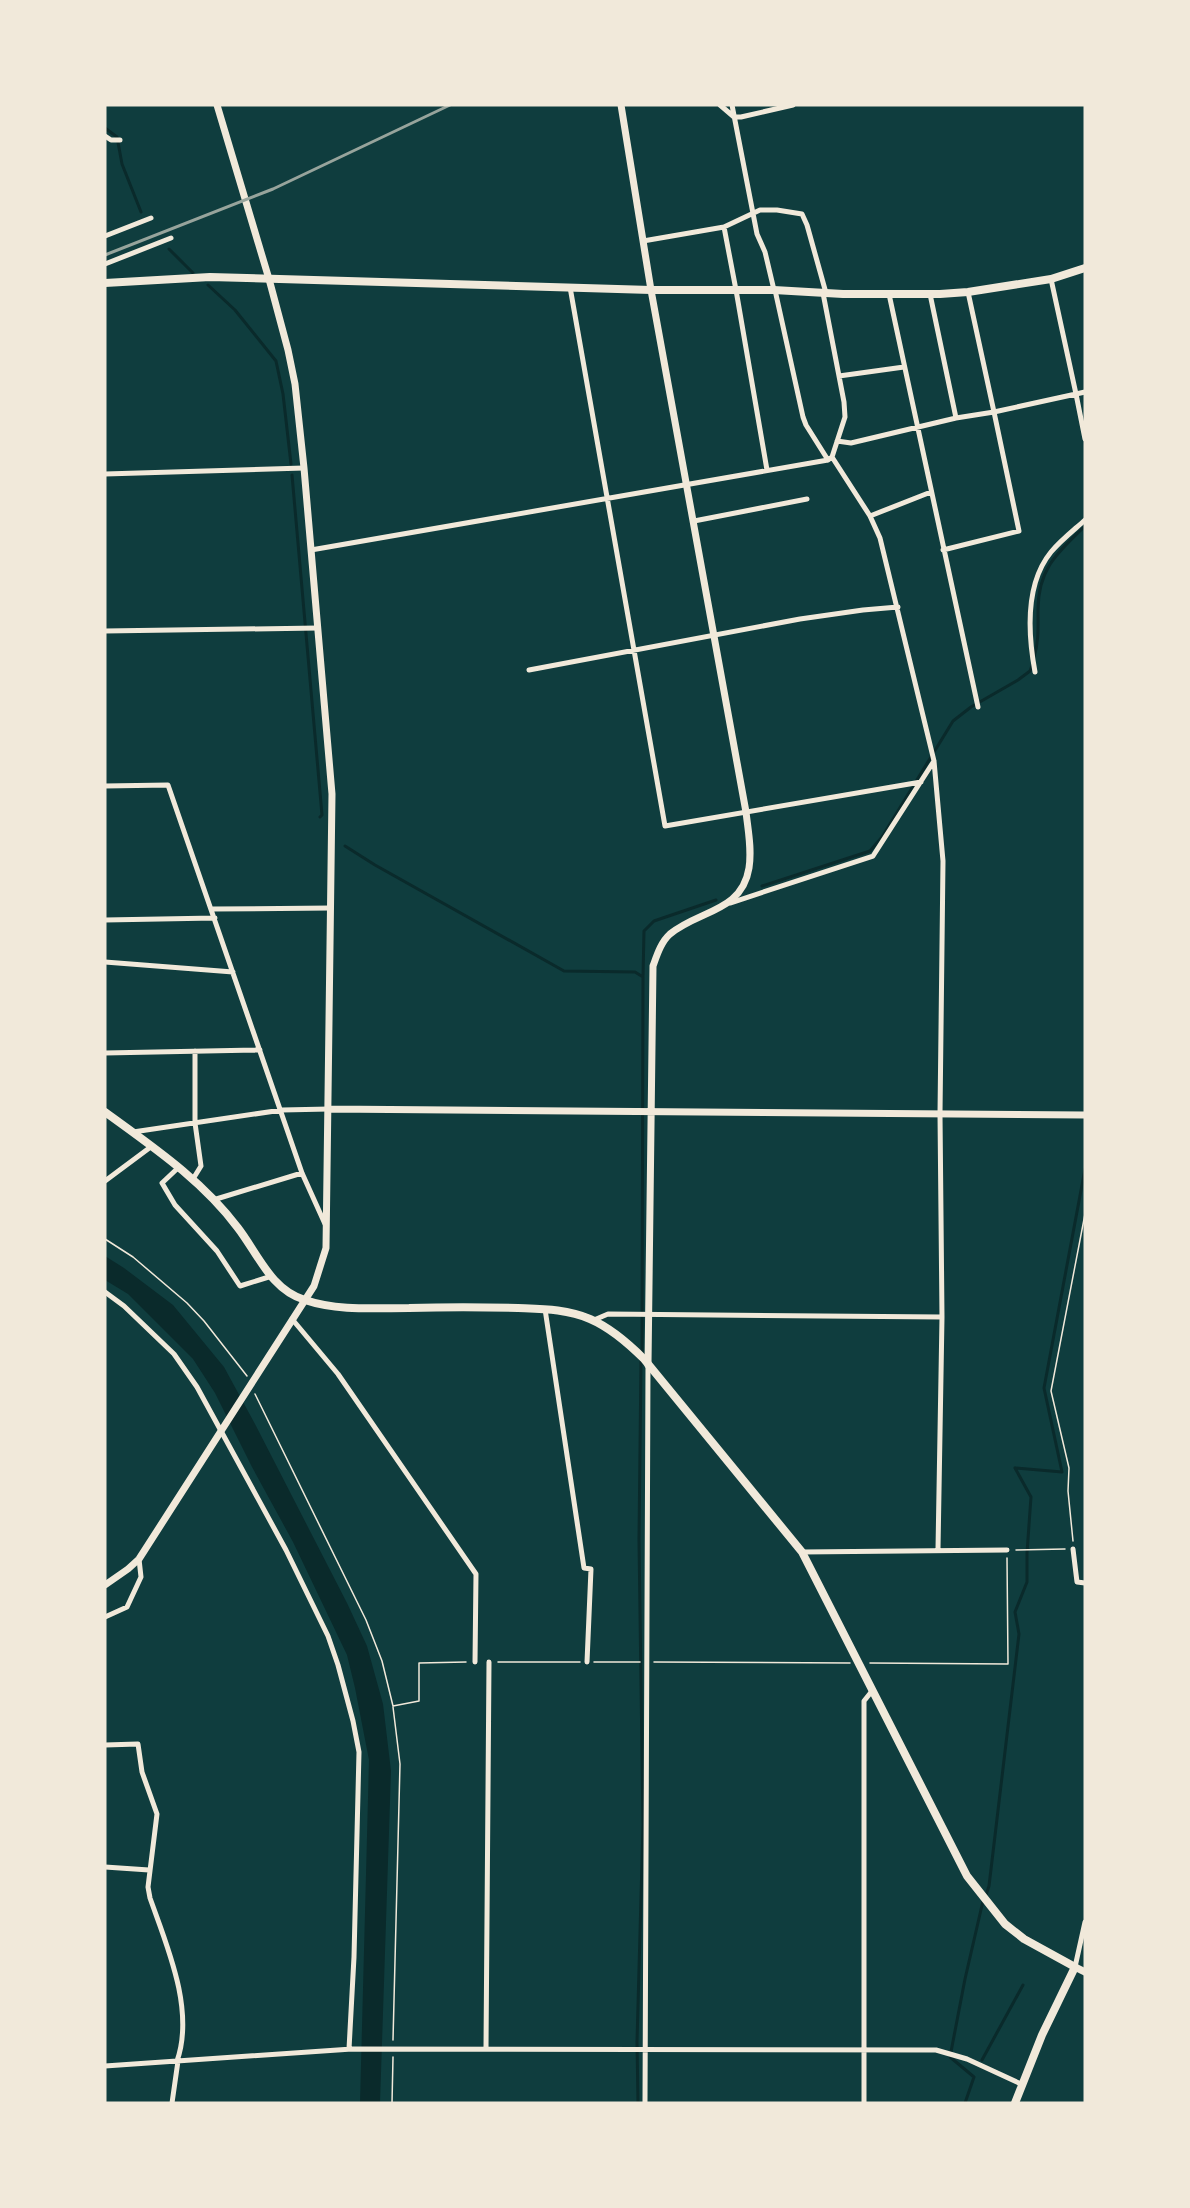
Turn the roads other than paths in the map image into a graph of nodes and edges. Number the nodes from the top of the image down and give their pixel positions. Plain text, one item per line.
1 (217, 105) edge
2 (621, 105) edge
3 (720, 105) edge
4 (732, 105) edge
5 (794, 105) edge
6 (734, 117) junction
7 (105, 136) edge
8 (120, 140) dead end
9 (754, 212) junction
10 (151, 218) dead end
11 (724, 227) junction
12 (105, 236) edge
13 (171, 238) dead end
14 (643, 241) junction
15 (105, 264) edge
16 (1085, 268) edge
17 (269, 279) junction
18 (1051, 279) junction
19 (105, 283) edge
20 (570, 287) junction
21 (651, 290) junction
22 (736, 290) junction
23 (774, 290) junction
24 (968, 291) junction
25 (824, 293) junction
26 (889, 294) junction
27 (930, 294) junction
28 (904, 367) junction
29 (839, 376) junction
30 (1085, 392) edge
31 (1076, 394) junction
32 (994, 412) junction
33 (956, 418) junction
34 (916, 427) junction
35 (1085, 440) edge
36 (837, 441) junction
37 (830, 458) junction
38 (304, 468) junction
39 (767, 470) junction
40 (105, 474) edge
41 (688, 484) junction
42 (931, 492) junction
43 (608, 496) junction
44 (807, 500) dead end
45 (870, 516) junction
46 (1085, 520) edge
47 (694, 521) junction
48 (311, 550) junction
49 (943, 550) junction
50 (898, 607) junction
51 (318, 628) junction
52 (105, 631) edge
53 (715, 636) junction
54 (635, 649) junction
55 (529, 670) dead end
56 (1035, 672) dead end
57 (978, 707) dead end
58 (934, 761) junction
59 (921, 782) junction
60 (105, 786) edge
61 (746, 812) junction
62 (729, 903) junction
63 (331, 908) junction
64 (212, 909) junction
65 (215, 918) junction
66 (105, 920) edge
67 (105, 962) edge
68 (232, 972) junction
69 (260, 1050) junction
70 (195, 1051) junction
71 (105, 1053) edge
72 (329, 1109) junction
73 (282, 1110) junction
74 (105, 1112) edge
75 (651, 1113) junction
76 (940, 1114) junction
77 (1085, 1115) edge
78 (195, 1123) junction
79 (133, 1132) junction
80 (152, 1146) junction
81 (178, 1167) junction
82 (302, 1173) junction
83 (193, 1179) junction
84 (105, 1181) edge
85 (213, 1200) junction
86 (327, 1228) junction
87 (272, 1276) junction
88 (105, 1292) edge
89 (304, 1300) junction
90 (545, 1309) junction
91 (649, 1315) junction
92 (942, 1317) junction
93 (292, 1319) junction
94 (593, 1320) junction
95 (648, 1365) junction
96 (221, 1431) junction
97 (938, 1549) junction
98 (1073, 1549) road end
99 (1007, 1550) road end
100 (802, 1552) junction
101 (139, 1559) junction
102 (1085, 1583) edge
103 (105, 1585) edge
104 (105, 1617) edge
105 (475, 1662) road end
106 (489, 1662) road end
107 (588, 1662) road end
108 (873, 1690) junction
109 (105, 1745) edge
110 (105, 1867) edge
111 (149, 1870) junction
112 (1085, 1922) edge
113 (1085, 1949) edge
114 (1078, 1954) junction
115 (1075, 1967) junction
116 (1085, 1972) edge
117 (486, 2048) junction
118 (645, 2048) junction
119 (350, 2049) junction
120 (864, 2050) junction
121 (177, 2061) junction
122 (105, 2066) edge
123 (1021, 2084) junction
124 (172, 2103) edge
125 (645, 2103) edge
126 (864, 2103) edge
127 (1014, 2103) edge

1 - 17 street
2 - 14 street
3 - 6 street
4 - 6 street
5 - 6 street
6 - 9 street
7 - 8 street
9 - 11 street
9 - 23 street
9 - 25 street
10 - 12 street
11 - 14 street
11 - 22 street
13 - 15 street
14 - 21 street
16 - 18 main road
17 - 19 main road
17 - 20 main road
17 - 38 street
18 - 24 main road
18 - 31 street
20 - 21 main road
20 - 43 street
21 - 22 main road
21 - 41 street
22 - 23 main road
22 - 39 street
23 - 25 main road
23 - 37 street
24 - 27 main road
24 - 32 street
25 - 26 main road
25 - 29 street
26 - 27 main road
26 - 28 street
27 - 33 street
28 - 29 street
28 - 34 street
29 - 36 street
30 - 31 street
31 - 32 street
31 - 35 street
32 - 33 street
32 - 49 street
33 - 34 street
34 - 36 street
34 - 42 street
36 - 37 street
37 - 39 street
37 - 45 street
38 - 40 street
38 - 48 street
39 - 41 street
41 - 43 street
41 - 47 street
42 - 45 street
42 - 49 street
43 - 48 street
43 - 54 street
44 - 47 street
45 - 50 street
46 - 56 street
47 - 53 street
48 - 51 street
49 - 57 street
50 - 53 street
50 - 58 street
51 - 52 street
51 - 63 street
53 - 54 street
53 - 61 street
54 - 55 street
54 - 61 street
58 - 59 street
58 - 76 street
59 - 61 street
59 - 62 street
60 - 64 street
61 - 62 street
62 - 75 street
63 - 64 street
63 - 72 street
64 - 65 street
65 - 66 street
65 - 68 street
67 - 68 street
68 - 69 street
69 - 70 street
69 - 73 street
70 - 71 street
70 - 78 street
72 - 73 street
72 - 75 street
72 - 86 street
73 - 78 street
73 - 82 street
74 - 79 main road
75 - 76 street
75 - 91 street
76 - 77 street
76 - 92 street
78 - 79 street
78 - 83 street
79 - 80 main road
80 - 81 main road
80 - 84 street
81 - 83 main road
81 - 87 street
82 - 85 street
82 - 86 street
83 - 85 main road
85 - 87 main road
86 - 89 street
87 - 89 main road
88 - 96 street
89 - 90 main road
89 - 93 street
90 - 94 main road
90 - 107 street
91 - 92 street
91 - 94 street
91 - 95 street
92 - 97 street
93 - 96 street
93 - 105 street
94 - 95 main road
95 - 100 main road
95 - 118 street
96 - 101 street
96 - 119 street
97 - 99 street
97 - 100 street
98 - 102 street
100 - 108 main road
101 - 103 street
101 - 104 street
106 - 117 street
108 - 115 main road
108 - 120 street
109 - 111 street
110 - 111 street
111 - 121 street
112 - 114 street
113 - 114 street
114 - 115 street
115 - 116 street
115 - 123 main road
117 - 118 street
117 - 119 street
118 - 120 street
118 - 125 street
119 - 121 street
120 - 123 street
120 - 126 street
121 - 122 street
121 - 124 street
123 - 127 main road

